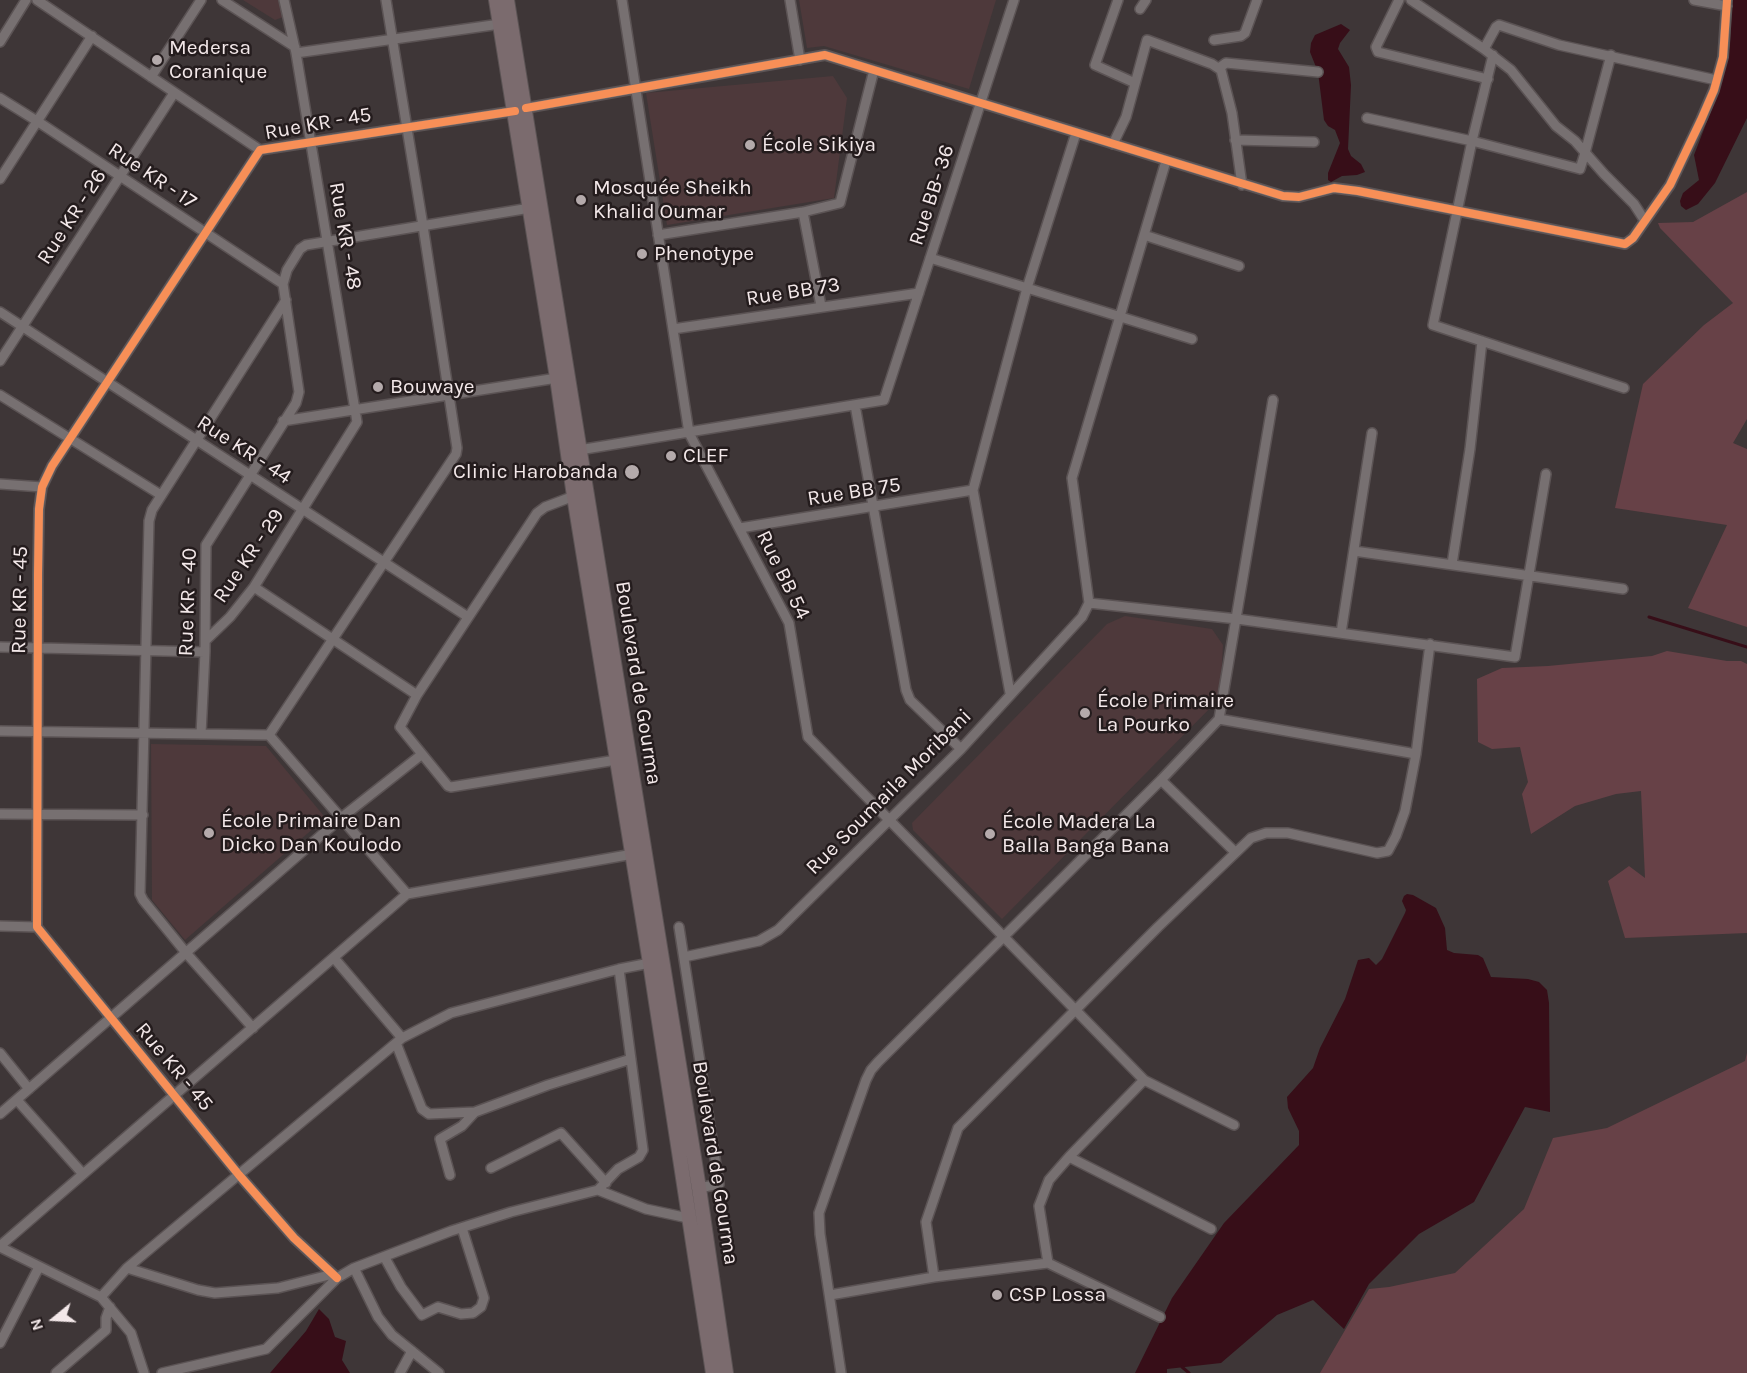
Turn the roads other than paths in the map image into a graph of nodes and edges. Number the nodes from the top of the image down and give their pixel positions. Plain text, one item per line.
1 (26, 0) edge
2 (37, 0) edge
3 (201, 0) edge
4 (222, 0) edge
5 (284, 0) edge
6 (386, 0) edge
7 (496, 0) edge
8 (507, 0) edge
9 (622, 0) edge
10 (790, 0) edge
11 (1014, 0) edge
12 (1118, 0) edge
13 (1257, 0) edge
14 (1399, 0) edge
15 (1411, 0) edge
16 (1694, 0) edge
17 (1727, 3) edge
18 (500, 24) junction
19 (92, 36) junction
20 (393, 39) junction
21 (1214, 40) dead end
22 (0, 42) edge
23 (1484, 49) junction
24 (295, 50) junction
25 (1493, 55) junction
26 (1611, 55) junction
27 (800, 60) junction
28 (1219, 68) junction
29 (874, 70) junction
30 (1318, 72) dead end
31 (151, 77) junction
32 (1488, 79) junction
33 (1716, 80) junction
34 (1136, 83) junction
35 (636, 89) junction
36 (174, 93) junction
37 (0, 98) edge
38 (981, 103) junction
39 (520, 110) junction
40 (1367, 118) dead end
41 (37, 121) junction
42 (407, 127) junction
43 (1076, 133) junction
44 (1235, 140) junction
45 (311, 141) junction
46 (1472, 141) junction
47 (1314, 142) dead end
48 (1113, 144) junction
49 (260, 150) junction
50 (1586, 153) junction
51 (1166, 161) junction
52 (120, 176) junction
53 (0, 179) edge
54 (1242, 185) junction
55 (530, 208) junction
56 (1458, 210) junction
57 (804, 212) junction
58 (1645, 221) junction
59 (423, 226) junction
60 (205, 233) junction
61 (658, 235) junction
62 (1144, 236) junction
63 (328, 241) junction
64 (930, 258) junction
65 (1239, 266) dead end
66 (283, 284) junction
67 (1028, 288) junction
68 (918, 293) junction
69 (286, 300) junction
70 (821, 306) junction
71 (0, 312) edge
72 (1119, 317) junction
73 (22, 327) junction
74 (673, 329) junction
75 (1192, 339) dead end
76 (1482, 341) junction
77 (0, 361) edge
78 (557, 378) junction
79 (107, 382) junction
80 (1624, 388) dead end
81 (0, 395) edge
82 (450, 395) junction
83 (1273, 400) dead end
84 (855, 405) junction
85 (355, 409) junction
86 (283, 421) junction
87 (356, 425) joint
88 (689, 433) junction
89 (1372, 433) dead end
90 (71, 438) junction
91 (196, 441) junction
92 (579, 450) junction
93 (1546, 474) dead end
94 (249, 476) junction
95 (0, 484) edge
96 (42, 487) junction
97 (973, 490) junction
98 (162, 495) junction
99 (574, 496) junction
100 (874, 508) junction
101 (301, 510) junction
102 (740, 528) junction
103 (1354, 551) junction
104 (384, 562) junction
105 (1452, 564) junction
106 (1530, 576) junction
107 (254, 587) junction
108 (1623, 589) dead end
109 (1089, 603) junction
110 (468, 617) junction
111 (1237, 620) junction
112 (1341, 633) junction
113 (333, 639) junction
114 (205, 641) junction
115 (1430, 644) junction
116 (0, 647) edge
117 (37, 647) junction
118 (145, 650) junction
119 (205, 652) junction
120 (1010, 693) junction
121 (417, 695) junction
122 (1220, 719) junction
123 (0, 731) edge
124 (36, 731) junction
125 (143, 732) junction
126 (201, 734) junction
127 (269, 735) junction
128 (960, 749) junction
129 (421, 754) junction
130 (1416, 754) junction
131 (616, 760) junction
132 (1161, 780) junction
133 (0, 814) edge
134 (36, 814) junction
135 (143, 815) junction
136 (341, 818) junction
137 (888, 821) junction
138 (1235, 852) junction
139 (633, 854) junction
140 (407, 894) junction
141 (0, 926) edge
142 (37, 927) junction
143 (679, 927) dead end
144 (1002, 936) junction
145 (187, 954) junction
146 (684, 957) junction
147 (334, 958) junction
148 (650, 963) junction
149 (619, 969) junction
150 (1075, 1010) junction
151 (111, 1019) junction
152 (253, 1028) junction
153 (399, 1040) junction
154 (0, 1053) edge
155 (631, 1059) junction
156 (1144, 1080) junction
157 (29, 1089) junction
158 (175, 1095) junction
159 (17, 1100) junction
160 (475, 1112) junction
161 (0, 1114) edge
162 (1234, 1125) dead end
163 (1069, 1157) junction
164 (491, 1168) dead end
165 (83, 1174) junction
166 (450, 1174) dead end
167 (239, 1175) junction
168 (606, 1183) junction
169 (699, 1188) junction
170 (598, 1190) junction
171 (703, 1216) junction
172 (688, 1218) junction
173 (462, 1228) junction
174 (1211, 1229) dead end
175 (0, 1247) edge
176 (385, 1258) junction
177 (1048, 1263) junction
178 (39, 1267) junction
179 (127, 1268) junction
180 (354, 1268) junction
181 (335, 1276) junction
182 (934, 1277) junction
183 (830, 1296) junction
184 (101, 1297) junction
185 (110, 1307) junction
186 (1160, 1317) dead end
187 (0, 1343) edge
188 (412, 1351) junction
189 (56, 1373) edge
190 (144, 1373) edge
191 (162, 1373) edge
192 (400, 1373) edge
193 (439, 1373) edge
194 (713, 1373) edge
195 (726, 1373) edge
196 (841, 1373) edge

1 - 22 street
2 - 19 street
3 - 31 street
4 - 24 street
5 - 24 street, Rue KR - 48
6 - 20 street
7 - 18 highway, Boulevard de Gourma
8 - 39 highway, Boulevard de Gourma
9 - 35 street, Rue BB 54
10 - 27 street
11 - 38 street, Rue BB- 36
12 - 34 street
13 - 21 street
14 - 32 street
15 - 23 street
16 - 17 street
17 - 33 street
18 - 20 street
18 - 39 highway, Boulevard de Gourma
19 - 31 street
19 - 41 street
20 - 24 street
20 - 42 street
23 - 25 street
23 - 26 street
24 - 45 street, Rue KR - 48
25 - 32 street
25 - 50 street
26 - 33 street
26 - 50 street
27 - 29 street, Rue KR - 45
27 - 35 street, Rue KR - 45
28 - 30 street
28 - 34 street
28 - 44 street
29 - 38 street, Rue KR - 45
29 - 57 street
31 - 36 street
32 - 46 street
33 - 58 street
34 - 48 street
35 - 39 street, Rue KR - 45
35 - 61 street, Rue BB 54
36 - 49 street
36 - 52 street, Rue KR - 26
37 - 41 street, Rue KR - 17
38 - 43 street, Rue KR - 45
38 - 64 street, Rue BB- 36
39 - 42 street, Rue KR - 45
39 - 55 highway, Boulevard de Gourma
39 - 92 highway, Boulevard de Gourma
40 - 46 street
41 - 52 street, Rue KR - 17
41 - 53 street
42 - 45 street, Rue KR - 45
42 - 59 street
43 - 48 street, Rue KR - 45
43 - 67 street
44 - 47 street
44 - 54 street
45 - 49 street, Rue KR - 45
45 - 63 street, Rue KR - 48
46 - 50 street
46 - 56 street
48 - 51 street, Rue KR - 45
49 - 60 street, Rue KR - 45
50 - 58 street
51 - 54 street, Rue KR - 45
51 - 62 street
52 - 60 street, Rue KR - 17
52 - 73 street, Rue KR - 26
54 - 56 street, Rue KR - 45
55 - 59 street
55 - 78 highway, Boulevard de Gourma
56 - 58 street, Rue KR - 45
56 - 76 street
57 - 61 street
57 - 70 street
59 - 63 street
59 - 82 street
60 - 66 street, Rue KR - 17
60 - 79 street, Rue KR - 45
61 - 74 street, Rue BB 54
62 - 65 street
62 - 72 street
63 - 66 street
63 - 85 street, Rue KR - 48
64 - 67 street
64 - 68 street, Rue BB- 36
66 - 69 street, Rue KR - 40
67 - 72 street
67 - 97 street
68 - 70 street, Rue BB 73
68 - 84 street, Rue BB- 36
69 - 86 street, Rue KR - 40
69 - 91 street
70 - 74 street, Rue BB 73
71 - 73 street, Rue KR - 44
72 - 75 street
72 - 109 street
73 - 77 street, Rue KR - 26
73 - 79 street, Rue KR - 44
74 - 88 street, Rue BB 54
76 - 80 street
76 - 105 street
78 - 82 street
78 - 99 highway, Boulevard de Gourma
79 - 90 street, Rue KR - 45
79 - 91 street, Rue KR - 44
81 - 90 street
82 - 85 street
82 - 104 street
83 - 111 street
84 - 88 street
84 - 100 street
85 - 86 street
85 - 87 street, Rue KR - 48
86 - 94 street, Rue KR - 40
87 - 101 street, Rue KR - 29
88 - 92 street
88 - 102 street, Rue BB 54
89 - 103 street
90 - 96 street, Rue KR - 45
90 - 98 street
91 - 94 street, Rue KR - 44
91 - 98 street
92 - 169 highway, Boulevard de Gourma
93 - 106 street
94 - 101 street, Rue KR - 44
94 - 114 street, Rue KR - 40
95 - 96 street
96 - 117 street, Rue KR - 45
97 - 100 street, Rue BB 75
97 - 120 street
98 - 118 street
99 - 110 street
99 - 131 highway, Boulevard de Gourma
100 - 102 street, Rue BB 75
100 - 128 street
101 - 104 street, Rue KR - 44
101 - 107 street, Rue KR - 29
102 - 137 street, Rue BB 54
103 - 105 street
103 - 112 street
104 - 110 street, Rue KR - 44
104 - 113 street
105 - 106 street
106 - 108 street
106 - 115 street
107 - 113 street
107 - 114 street, Rue KR - 29
109 - 111 street
109 - 120 street, Rue Soumaila Moribani
110 - 121 street
111 - 112 street
111 - 122 street
112 - 115 street
113 - 121 street
113 - 127 street
114 - 119 street, Rue KR - 40
115 - 130 street
116 - 117 street
117 - 118 street
117 - 124 street, Rue KR - 45
118 - 119 street
118 - 125 street
119 - 126 street, Rue KR - 40
120 - 128 street, Rue Soumaila Moribani
121 - 129 street
122 - 130 street
122 - 132 street
123 - 124 street
124 - 125 street
124 - 134 street, Rue KR - 45
125 - 126 street
125 - 135 street
126 - 127 street
127 - 136 street
128 - 137 street, Rue Soumaila Moribani
129 - 131 street
129 - 136 street
130 - 138 street
131 - 139 highway, Boulevard de Gourma
132 - 138 street
132 - 144 street
133 - 134 street
134 - 135 street
134 - 142 street, Rue KR - 45
135 - 145 street
136 - 140 street
136 - 145 street
137 - 144 street, Rue BB 54
137 - 146 street, Rue Soumaila Moribani
138 - 150 street
139 - 140 street
139 - 148 highway, Boulevard de Gourma
140 - 147 street
141 - 142 street
142 - 151 street, Rue KR - 45
143 - 146 street
144 - 150 street, Rue BB 54
144 - 183 street
145 - 151 street
145 - 152 street
146 - 169 street
147 - 152 street
147 - 153 street
148 - 149 street
148 - 172 highway, Boulevard de Gourma
149 - 153 street
149 - 155 street
150 - 156 street, Rue BB 54
150 - 182 street
151 - 157 street
151 - 158 street, Rue KR - 45
152 - 158 street
153 - 160 street
153 - 167 street
154 - 157 street
155 - 160 street
155 - 168 street
156 - 162 street, Rue BB 54
156 - 163 street
157 - 159 street
158 - 165 street
158 - 167 street, Rue KR - 45
159 - 161 street
159 - 165 street
160 - 166 street
163 - 174 street
163 - 177 street
164 - 168 street
165 - 175 street
167 - 179 street
167 - 181 street, Rue KR - 45
168 - 170 street
169 - 171 highway, Boulevard de Gourma
170 - 172 street
170 - 173 street
171 - 172 highway
171 - 195 highway, Boulevard de Gourma
172 - 194 highway, Boulevard de Gourma
173 - 176 street
173 - 176 street
175 - 178 street
176 - 180 street
177 - 182 street
177 - 186 street
178 - 184 street
178 - 187 street
179 - 181 street
179 - 184 street
180 - 181 street
180 - 188 street
181 - 191 street
182 - 183 street
183 - 196 street
184 - 185 street
185 - 189 street
185 - 190 street
188 - 192 street
188 - 193 street

